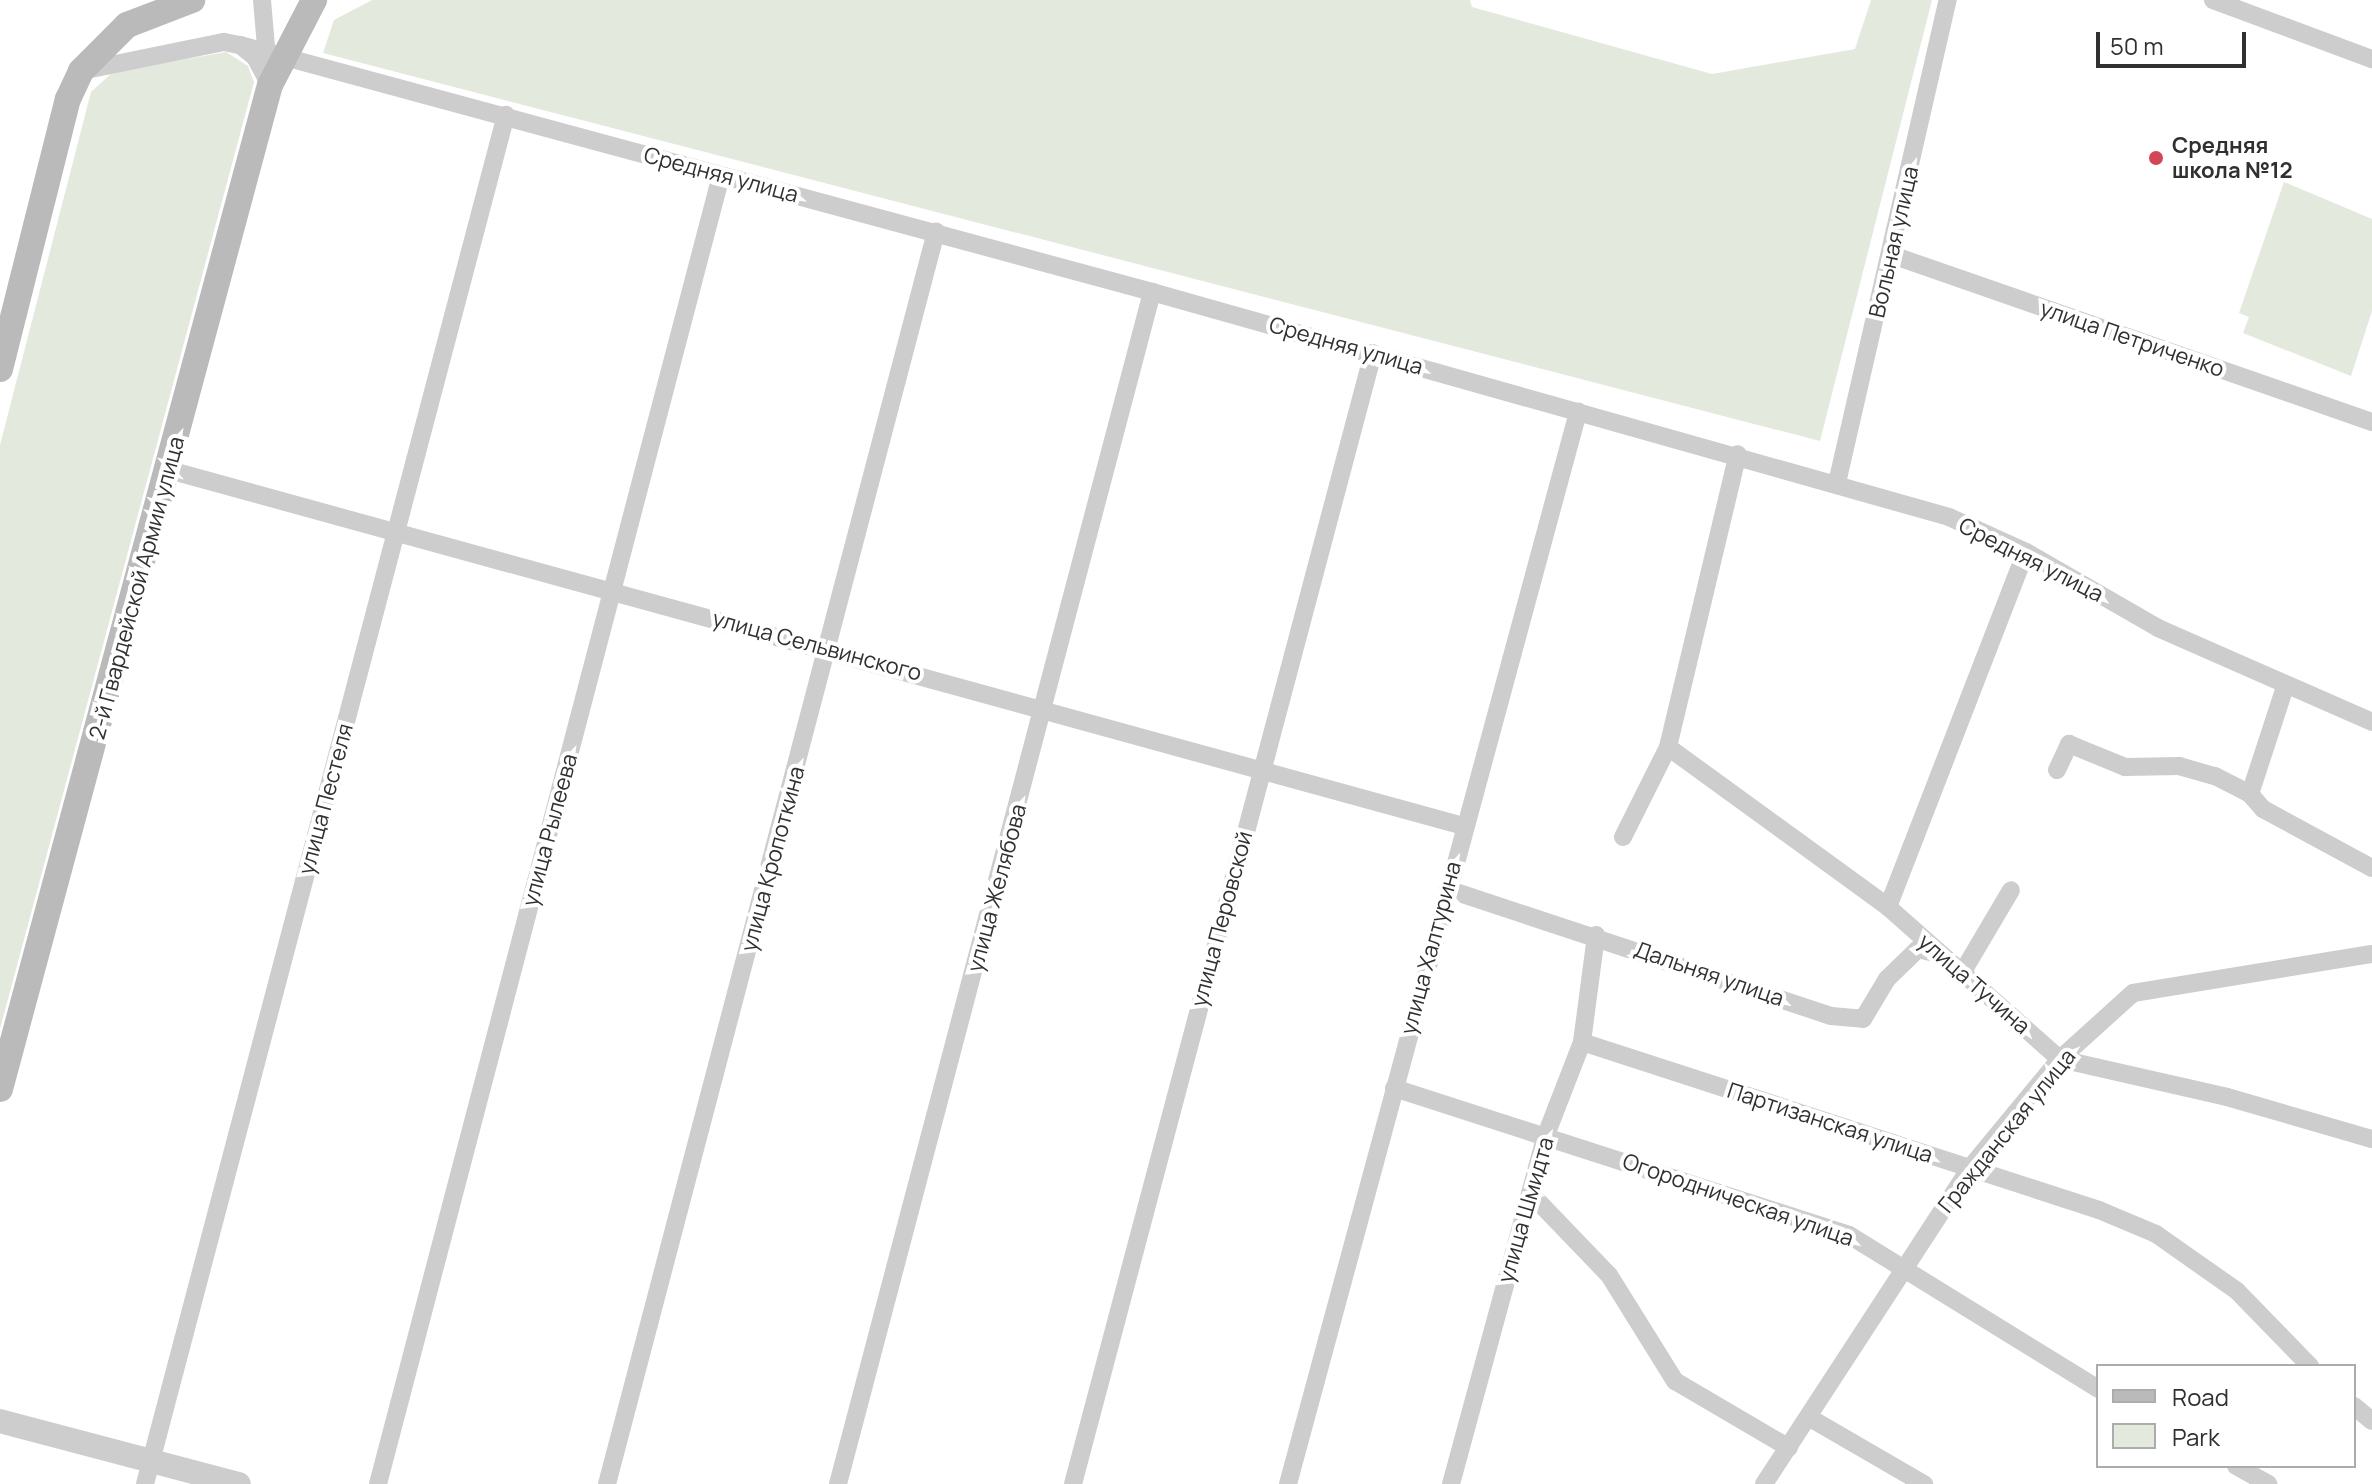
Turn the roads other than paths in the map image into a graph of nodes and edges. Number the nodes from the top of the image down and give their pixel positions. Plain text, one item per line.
1 (192, 0) edge
2 (262, 0) edge
3 (314, 0) edge
4 (1948, 0) edge
5 (2213, 0) edge
6 (240, 45) junction
7 (277, 52) junction
8 (2372, 59) edge
9 (81, 71) junction
10 (270, 85) junction
11 (506, 115) junction
12 (721, 176) junction
13 (936, 232) junction
14 (1892, 255) junction
15 (1152, 292) junction
16 (1373, 353) junction
17 (0, 369) edge
18 (1578, 412) junction
19 (2372, 422) edge
20 (1847, 442) junction
21 (1738, 454) junction
22 (169, 470) junction
23 (1803, 472) junction
24 (1837, 483) junction
25 (1863, 490) junction
26 (397, 532) junction
27 (2026, 552) junction
28 (613, 591) junction
29 (829, 649) junction
30 (2285, 687) junction
31 (1045, 709) junction
32 (2372, 722) edge
33 (1668, 747) junction
34 (2057, 770) dead end
35 (1261, 772) junction
36 (2250, 794) junction
37 (1463, 826) junction
38 (1623, 837) dead end
39 (2372, 868) edge
40 (1447, 889) junction
41 (2011, 890) dead end
42 (1888, 907) junction
43 (1596, 935) junction
44 (1941, 954) junction
45 (2372, 954) edge
46 (1962, 973) junction
47 (1582, 1042) junction
48 (2060, 1059) junction
49 (1394, 1088) junction
50 (0, 1089) edge
51 (1546, 1135) junction
52 (2372, 1139) edge
53 (1970, 1168) junction
54 (1530, 1193) junction
55 (1904, 1266) junction
56 (2308, 1364) edge
57 (2096, 1388) edge
58 (2356, 1408) edge
59 (1810, 1418) junction
60 (0, 1421) edge
61 (2372, 1421) edge
62 (1789, 1448) junction
63 (152, 1460) junction
64 (2240, 1468) edge
65 (145, 1484) edge
66 (239, 1484) edge
67 (378, 1484) edge
68 (607, 1484) edge
69 (838, 1484) edge
70 (1073, 1484) edge
71 (1288, 1484) edge
72 (1451, 1484) edge
73 (1764, 1484) edge
74 (1924, 1484) edge
75 (2268, 1484) edge

1 - 9 main road
2 - 7 street
3 - 7 main road, 2-й Гвардейской Армии улица
4 - 14 street, Вольная улица
5 - 8 street
6 - 7 street, Средняя улица
6 - 9 street, Средняя улица
6 - 10 street
7 - 10 main road, 2-й Гвардейской Армии улица
7 - 11 street, Средняя улица
9 - 17 main road
10 - 22 main road, 2-й Гвардейской Армии улица
11 - 12 street, Средняя улица
11 - 26 street, улица Пестеля
12 - 13 street, Средняя улица
12 - 28 street, улица Рылеева
13 - 15 street, Средняя улица
13 - 29 street, улица Кропоткина
14 - 19 street, улица Петриченко
14 - 20 street, Вольная улица
15 - 16 street, Средняя улица
15 - 31 street, улица Желябова
16 - 18 street, Средняя улица
16 - 35 street, улица Перовской
18 - 21 street, Средняя улица
18 - 37 street, улица Халтурина
20 - 23 street
20 - 24 street, Вольная улица
20 - 25 street
21 - 23 street, Средняя улица
21 - 33 street
22 - 26 street, улица Сельвинского
22 - 50 main road, 2-й Гвардейской Армии улица
23 - 24 street, Средняя улица
24 - 25 street, Средняя улица
25 - 27 street, Средняя улица
26 - 28 street, улица Сельвинского
26 - 63 street, улица Пестеля
27 - 30 street, Средняя улица
27 - 42 street
28 - 29 street, улица Сельвинского
28 - 67 street, улица Рылеева
29 - 31 street, улица Сельвинского
29 - 68 street, улица Кропоткина
30 - 32 street, Средняя улица
30 - 36 street
31 - 35 street, улица Сельвинского
31 - 69 street, улица Желябова
33 - 38 street
33 - 42 street, улица Тучина
34 - 36 street
35 - 37 street, улица Сельвинского
35 - 70 street, улица Перовской
36 - 39 street
37 - 40 street, улица Халтурина
40 - 43 street, Дальняя улица
40 - 49 street, улица Халтурина
41 - 46 street
42 - 44 street, улица Тучина
43 - 44 street, Дальняя улица
43 - 47 street, улица Шмидта
44 - 46 street, улица Тучина
45 - 48 street, Гражданская улица
46 - 48 street, улица Тучина
47 - 51 street, улица Шмидта
47 - 53 street, Партизанская улица
48 - 52 street, улица Тучина
48 - 53 street, Гражданская улица
49 - 51 street, Огородническая улица
49 - 71 street, улица Халтурина
51 - 54 street, улица Шмидта
51 - 55 street, Огородническая улица
53 - 55 street, Гражданская улица
53 - 56 street, Партизанская улица
54 - 62 street
54 - 72 street, улица Шмидта
55 - 57 street, Огородническая улица
55 - 59 street, Гражданская улица
58 - 61 street
59 - 62 street, Гражданская улица
59 - 74 street
60 - 63 street
62 - 73 street, Гражданская улица
63 - 65 street, улица Пестеля
63 - 66 street
64 - 75 street

